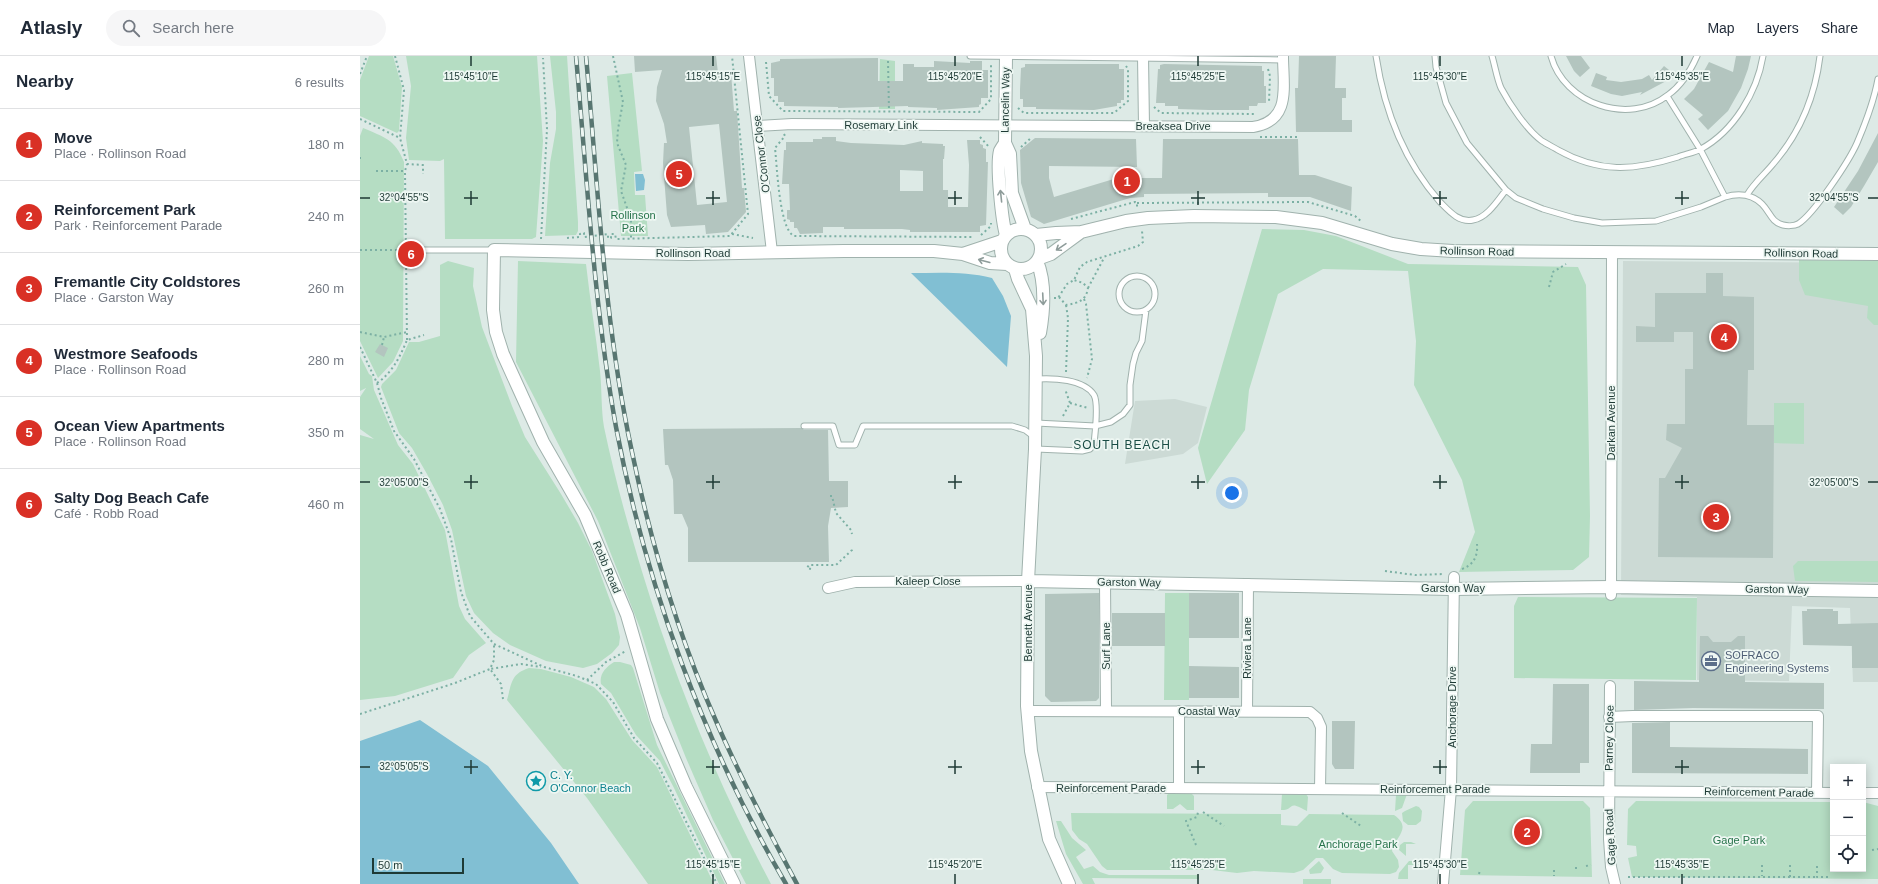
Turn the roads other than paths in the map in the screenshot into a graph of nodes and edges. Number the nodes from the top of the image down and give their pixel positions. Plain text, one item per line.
1 (749, 56) edge
2 (970, 56) edge
3 (1006, 56) edge
4 (1376, 56) edge
5 (1434, 56) edge
6 (1492, 56) edge
7 (1551, 56) edge
8 (1697, 56) edge
9 (1763, 56) edge
10 (1820, 56) edge
11 (1143, 57) edge
12 (1283, 58) edge
13 (1878, 79) edge
14 (1667, 96) junction
15 (758, 126) junction
16 (1005, 126) junction
17 (1144, 126) junction
18 (1005, 143) junction
19 (1700, 149) junction
20 (1506, 190) junction
21 (1747, 195) junction
22 (1725, 197) junction
23 (1030, 232) junction
24 (1081, 232) junction
25 (1004, 238) junction
26 (424, 250) dead end
27 (494, 250) junction
28 (772, 252) junction
29 (1612, 252) junction
30 (963, 254) junction
31 (1878, 254) edge
32 (1038, 259) junction
33 (1011, 267) junction
34 (1146, 310) junction
35 (1036, 356) junction
36 (1036, 379) junction
37 (1035, 423) junction
38 (804, 426) dead end
39 (1095, 426) junction
40 (1035, 444) junction
41 (1454, 577) junction
42 (1028, 581) junction
43 (1105, 582) junction
44 (1248, 584) junction
45 (828, 588) dead end
46 (1878, 590) edge
47 (1611, 591) junction
48 (1610, 686) dead end
49 (1106, 710) junction
50 (1028, 711) junction
51 (1179, 711) junction
52 (1247, 711) junction
53 (1609, 717) junction
54 (1037, 787) junction
55 (1179, 788) junction
56 (1320, 789) junction
57 (1451, 790) junction
58 (1609, 790) junction
59 (1817, 792) junction
60 (1830, 793) edge
61 (1866, 793) edge
62 (1878, 793) edge
63 (734, 884) edge
64 (1070, 884) edge
65 (1443, 884) edge
66 (1615, 884) edge

1 - 15 street, O'Connor Close
2 - 3 lane
3 - 11 lane
3 - 16 street, Lancelin Way
4 - 20 lane
5 - 20 lane
6 - 19 lane
7 - 14 lane
8 - 14 lane
9 - 19 lane
10 - 21 lane
11 - 12 lane
11 - 17 street
12 - 17 street, Breaksea Drive
13 - 21 lane
14 - 19 lane
15 - 16 street, Rosemary Link
15 - 28 street, O'Connor Close
16 - 17 street, Breaksea Drive
16 - 18 street, Lancelin Way
18 - 23 street, Lancelin Way
25 -> 18 street, Lancelin Way
19 - 22 lane
20 - 22 lane
21 - 22 lane
23 - 24 street, Rollinson Road
23 - 25 street
23 - 32 street
24 - 29 street, Rollinson Road
24 -> 32 street, Rollinson Road
25 - 30 street, Rollinson Road
25 - 33 street
26 - 27 lane, Rollinson Road
27 - 28 street, Rollinson Road
27 - 63 street, Robb Road
28 - 30 street, Rollinson Road
29 - 31 street, Rollinson Road
29 - 47 street, Darkan Avenue
33 -> 30 street, Rollinson Road
32 - 33 street
32 -> 35 street, Bennett Avenue
33 - 35 street, Bennett Avenue
34 - 34 lane
34 - 39 lane
35 - 36 street, Bennett Avenue
36 - 37 street, Bennett Avenue
36 - 39 lane
37 - 39 lane
37 - 40 street, Bennett Avenue
38 - 40 lane
39 - 40 lane
40 - 42 street, Bennett Avenue
41 - 44 street, Garston Way
41 - 47 street, Garston Way
41 - 57 street, Anchorage Drive
42 - 43 street, Garston Way
42 - 45 street, Kaleep Close
42 - 50 street, Bennett Avenue
43 - 44 street, Garston Way
43 - 49 street, Surf Lane
44 - 52 street, Riviera Lane
46 - 47 street, Garston Way
48 - 53 street, Parney Close
49 - 50 street, Coastal Way
49 - 51 street, Coastal Way
50 - 54 street, Bennett Avenue
51 - 52 street, Coastal Way
51 - 55 street
52 - 56 street, Coastal Way
53 - 58 street, Parney Close
53 - 59 street
54 - 55 street, Reinforcement Parade
54 - 64 street, Bennett Avenue
55 - 56 street, Reinforcement Parade
56 - 57 street, Reinforcement Parade
57 - 58 street, Reinforcement Parade
57 - 65 street, Anchorage Drive
58 - 59 street, Reinforcement Parade
58 - 66 street, Gage Road
59 - 60 street, Reinforcement Parade
61 - 62 street

